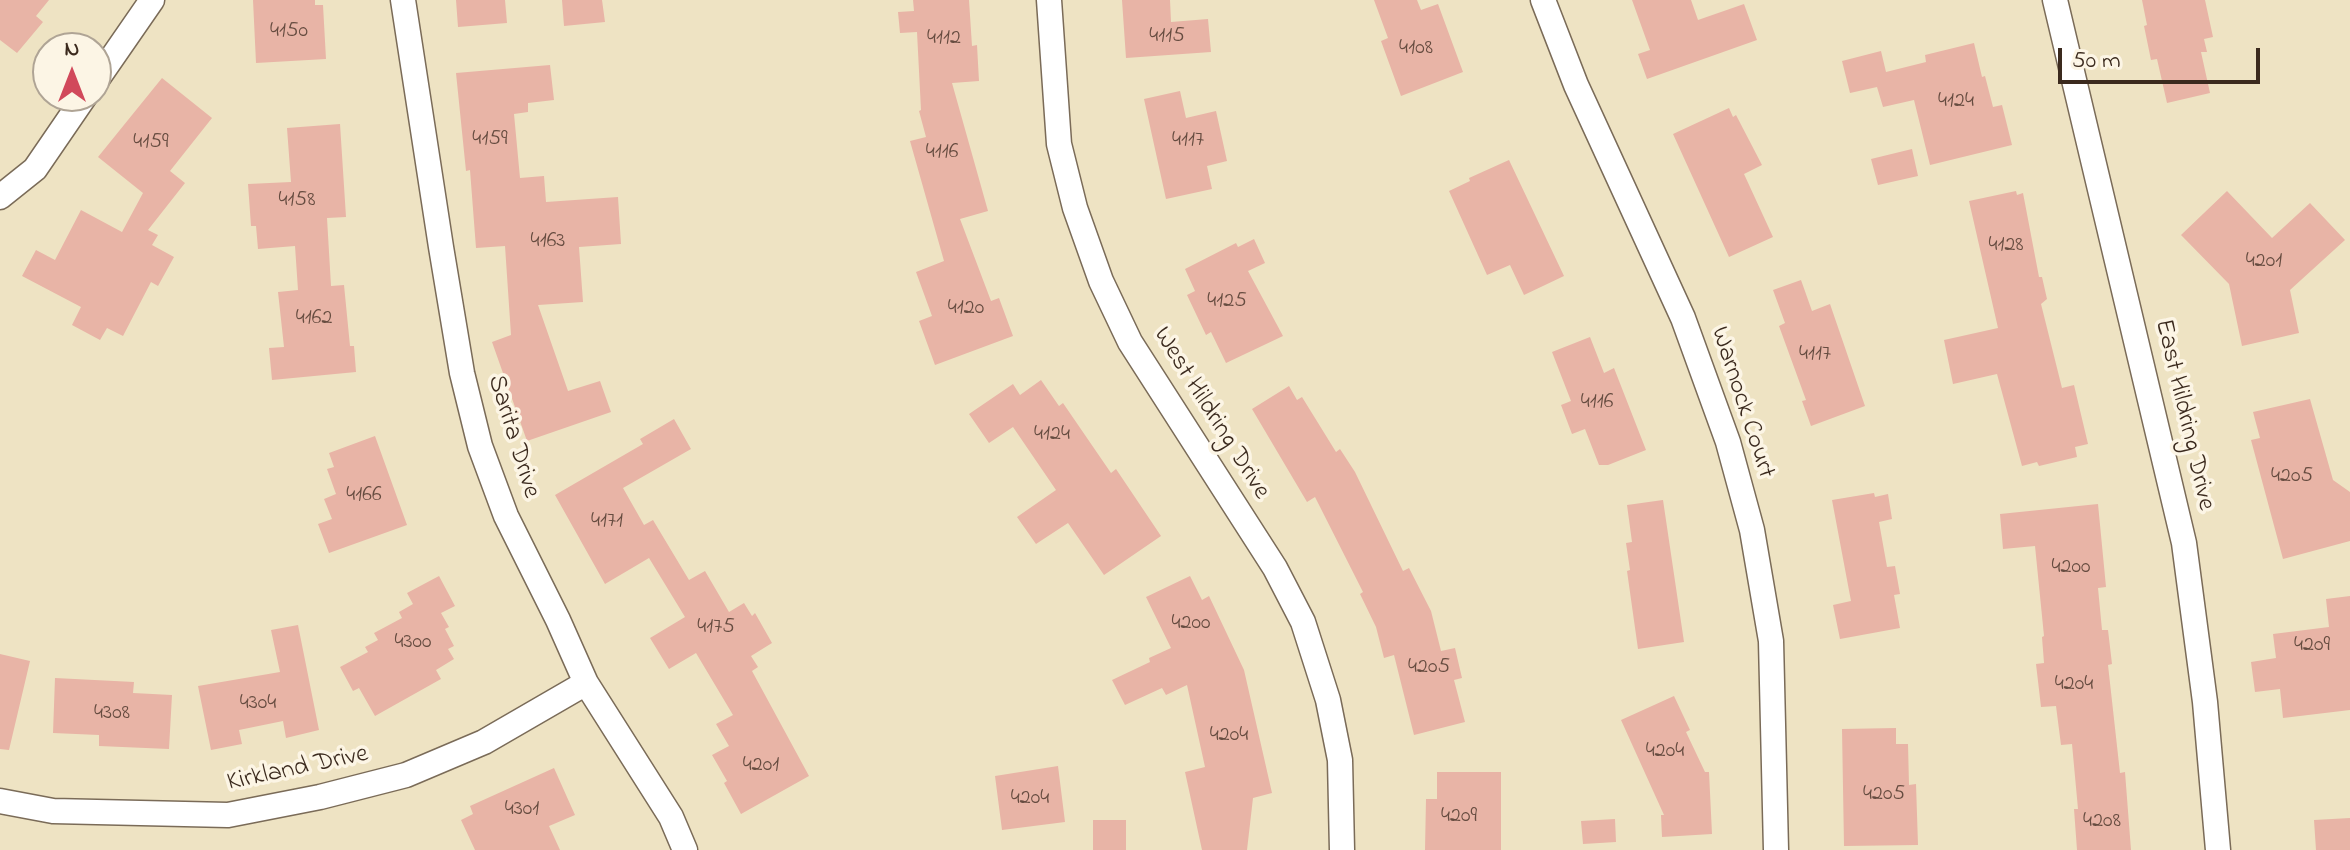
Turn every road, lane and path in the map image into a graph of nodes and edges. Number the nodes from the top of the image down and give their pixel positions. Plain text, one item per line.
1 (152, 0) edge
2 (403, 0) edge
3 (1049, 0) edge
4 (1543, 0) edge
5 (2055, 0) edge
6 (112, 58) edge
7 (74, 112) edge
8 (0, 197) edge
9 (586, 683) junction
10 (0, 801) edge
11 (685, 850) edge
12 (1342, 850) edge
13 (1776, 850) edge
14 (2218, 850) edge

1 - 6 street
2 - 9 street, Sarita Drive
3 - 12 street, West Hildring Drive
4 - 13 street, Warnock Court
5 - 14 street, East Hildring Drive
7 - 8 street
9 - 10 street, Kirkland Drive
9 - 11 street, Sarita Drive

